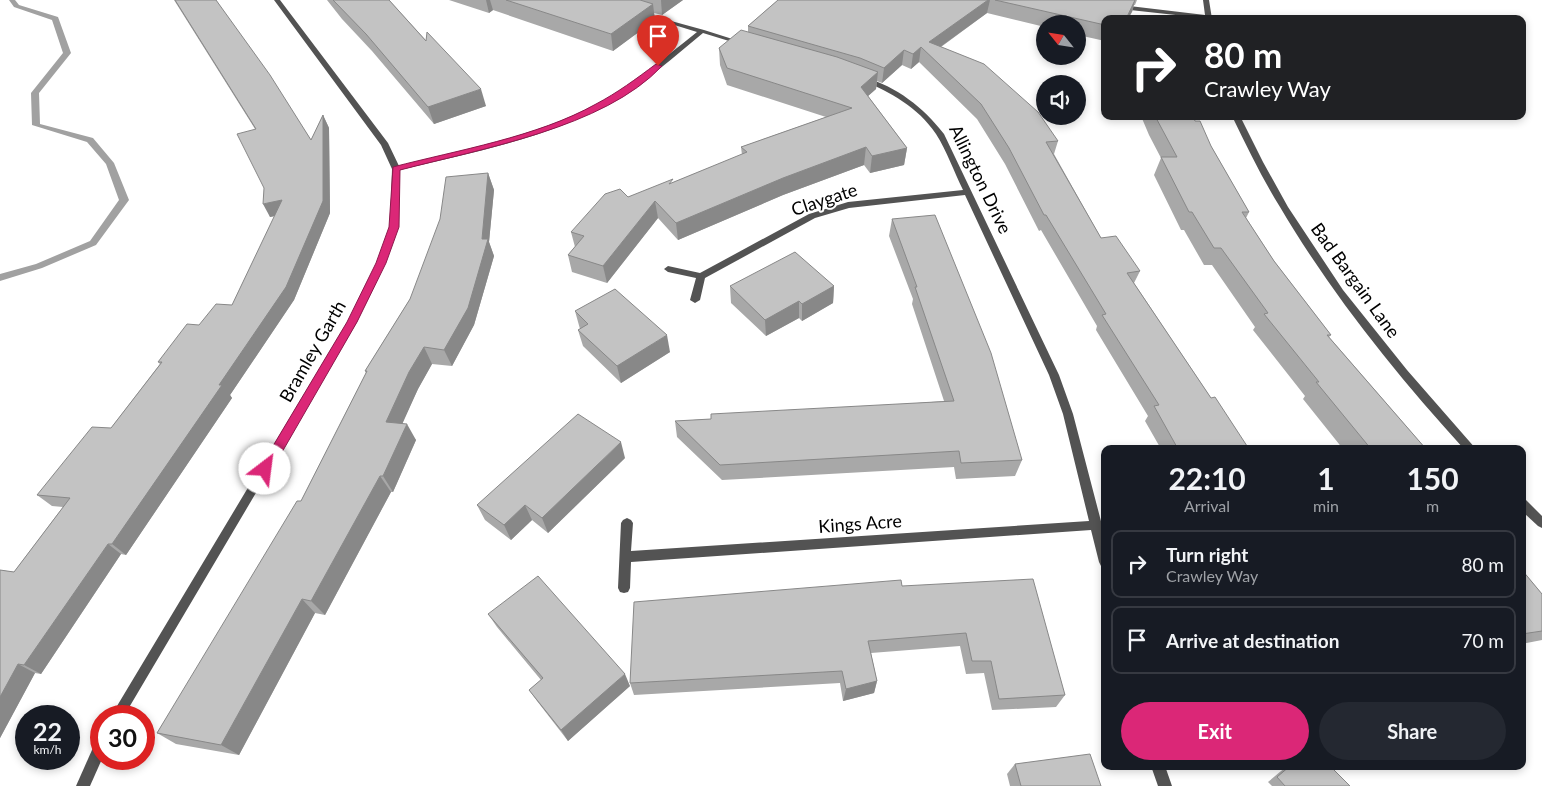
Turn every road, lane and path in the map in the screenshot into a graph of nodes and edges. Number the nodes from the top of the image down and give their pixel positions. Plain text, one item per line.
1 (276, 0) edge
2 (1206, 0) edge
3 (1116, 6) edge
4 (636, 11) edge
5 (1178, 15) edge
6 (1208, 15) edge
7 (702, 31) junction
8 (749, 45) edge
9 (856, 76) edge
10 (1238, 120) edge
11 (396, 169) junction
12 (968, 192) junction
13 (668, 270) dead end
14 (701, 276) junction
15 (695, 300) dead end
16 (1467, 445) edge
17 (1526, 507) edge
18 (627, 523) dead end
19 (1542, 523) edge
20 (1096, 525) junction
21 (1101, 546) edge
22 (626, 557) junction
23 (624, 588) dead end
24 (124, 705) edge
25 (90, 770) edge
26 (1159, 770) edge
27 (83, 786) edge
28 (1165, 786) edge

1 - 11 street, Bramley Garth
2 - 6 street
3 - 5 street
4 - 7 street
7 - 8 street
7 - 11 street
9 - 12 street, Allington Drive
10 - 16 street, Bad Bargain Lane
11 - 24 street, Bramley Garth
12 - 14 street, Claygate
12 - 20 street, Allington Drive
13 - 14 street
14 - 15 street
17 - 19 street
18 - 22 street
20 - 21 street, Allington Drive
20 - 22 street, Kings Acre
22 - 23 street
25 - 27 street
26 - 28 street

